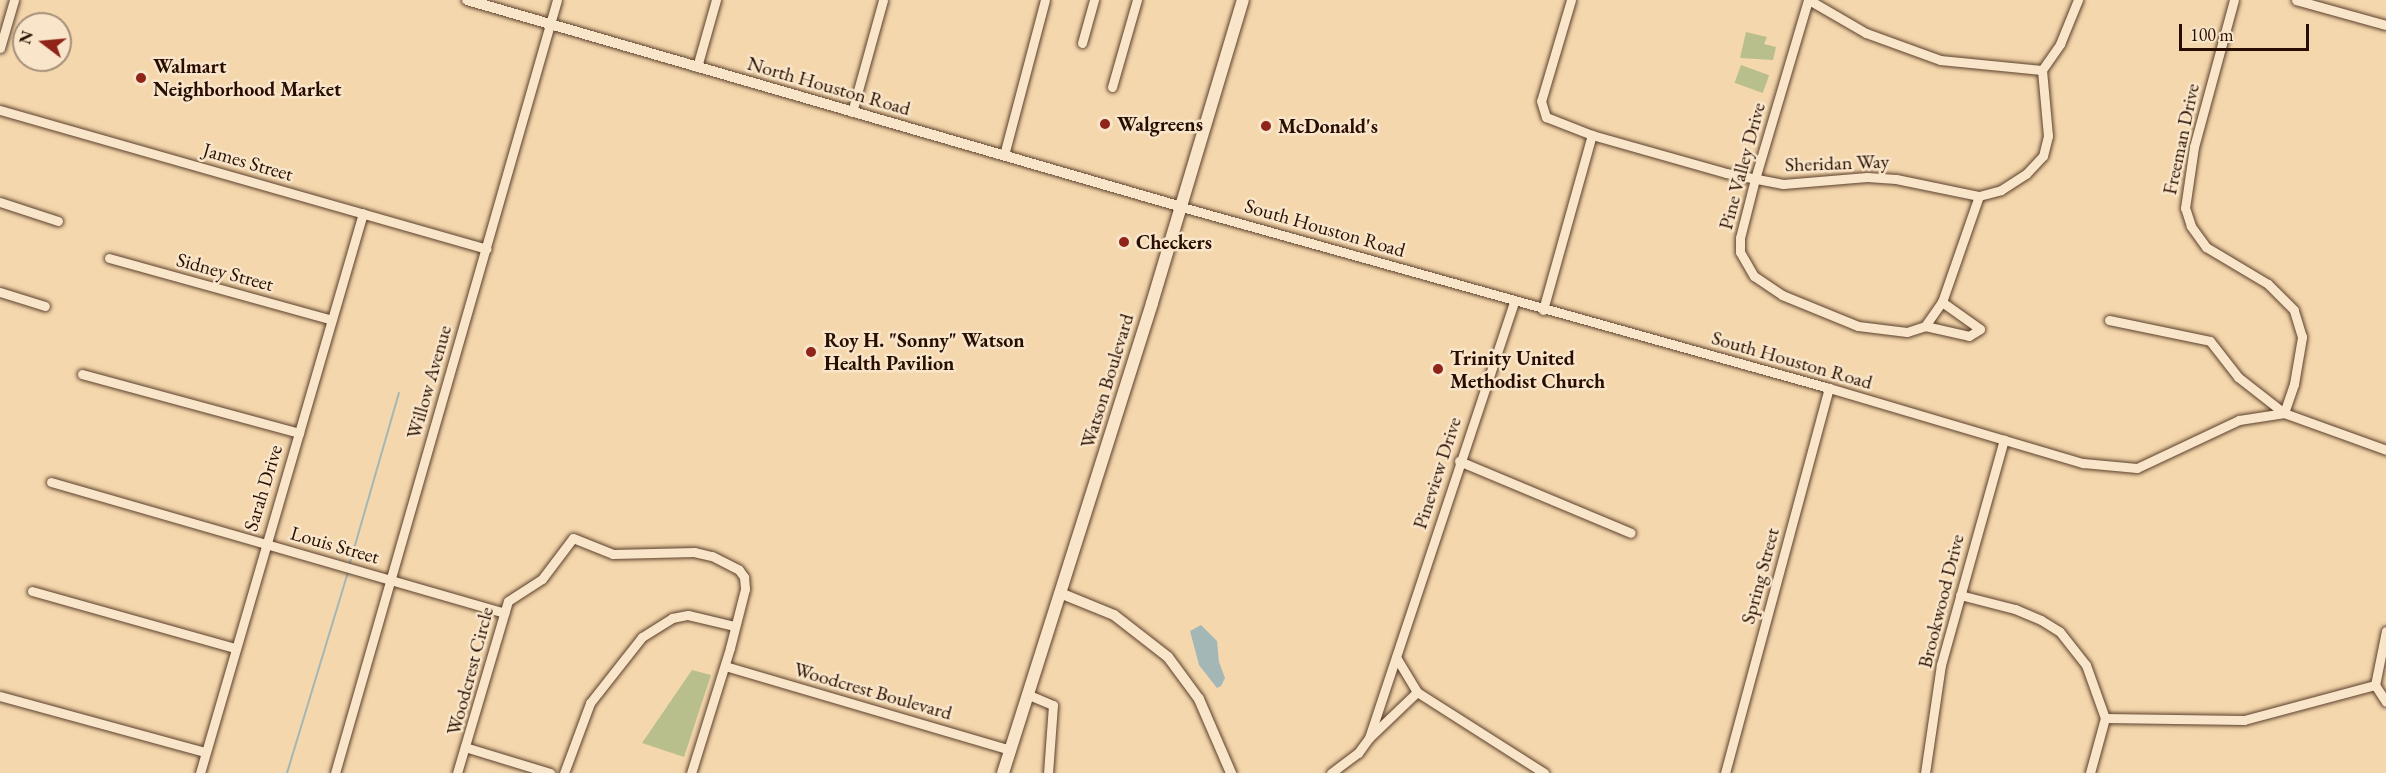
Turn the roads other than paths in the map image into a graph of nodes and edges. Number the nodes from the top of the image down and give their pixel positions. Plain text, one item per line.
1 (14, 0) edge
2 (467, 0) edge
3 (558, 0) edge
4 (716, 0) edge
5 (883, 0) edge
6 (1045, 0) edge
7 (1094, 0) edge
8 (1137, 0) edge
9 (1243, 0) edge
10 (1571, 0) edge
11 (1808, 0) edge
12 (2078, 0) edge
13 (2234, 0) edge
14 (2296, 0) edge
15 (550, 25) junction
16 (2386, 25) edge
17 (1082, 43) dead end
18 (0, 48) edge
19 (697, 67) junction
20 (2042, 70) junction
21 (1112, 87) dead end
22 (0, 110) edge
23 (852, 112) junction
24 (1592, 135) junction
25 (1004, 155) junction
26 (1755, 179) junction
27 (1979, 196) junction
28 (0, 202) edge
29 (1182, 207) junction
30 (363, 213) junction
31 (58, 221) dead end
32 (487, 249) junction
33 (109, 258) dead end
34 (0, 292) edge
35 (1514, 302) junction
36 (1942, 302) junction
37 (45, 306) dead end
38 (1543, 310) junction
39 (332, 320) junction
40 (2109, 321) dead end
41 (1925, 326) junction
42 (82, 374) dead end
43 (1829, 388) junction
44 (2284, 414) junction
45 (299, 433) junction
46 (2004, 440) junction
47 (2386, 450) edge
48 (1460, 461) junction
49 (51, 482) dead end
50 (1630, 533) dead end
51 (265, 543) junction
52 (391, 580) junction
53 (32, 591) dead end
54 (1060, 592) junction
55 (1960, 595) junction
56 (504, 613) junction
57 (734, 626) junction
58 (2386, 631) edge
59 (235, 648) junction
60 (1396, 657) junction
61 (725, 666) junction
62 (2375, 685) junction
63 (1417, 692) junction
64 (1029, 695) junction
65 (0, 696) edge
66 (2386, 702) edge
67 (2105, 718) junction
68 (1370, 738) junction
69 (465, 747) junction
70 (1011, 750) junction
71 (205, 752) junction
72 (200, 773) edge
73 (335, 773) edge
74 (457, 773) edge
75 (550, 773) edge
76 (564, 773) edge
77 (691, 773) edge
78 (1003, 773) edge
79 (1048, 773) edge
80 (1230, 773) edge
81 (1331, 773) edge
82 (1544, 773) edge
83 (1725, 773) edge
84 (1925, 773) edge
85 (2090, 773) edge

1 - 18 street
2 - 15 street, North Houston Road
3 - 15 street, Willow Avenue
4 - 19 street
5 - 23 street
6 - 25 street
7 - 17 street
8 - 21 street
9 - 29 main road, Watson Boulevard
10 - 24 street, Sheridan Way
11 - 20 street
11 - 26 street, Pine Valley Drive
12 - 20 street
13 - 44 street, Freeman Drive
14 - 16 street
15 - 19 street, North Houston Road
15 - 32 street, Willow Avenue
19 - 23 street, North Houston Road
20 - 27 street
22 - 30 street, James Street
23 - 25 street, North Houston Road
24 - 26 street, Sheridan Way
24 - 38 street
25 - 29 street, North Houston Road
26 - 27 street, Sheridan Way
26 - 41 street, Pine Valley Drive
27 - 36 street
28 - 31 street
29 - 35 street, South Houston Road
29 - 54 main road, Watson Boulevard
30 - 32 street, James Street
30 - 39 street, Sarah Drive
32 - 52 street, Willow Avenue
33 - 39 street, Sidney Street
34 - 37 street
35 - 38 street, South Houston Road
35 - 48 street, Pineview Drive
36 - 41 street
36 - 41 street
38 - 43 street, South Houston Road
39 - 45 street, Sarah Drive
40 - 44 street
42 - 45 street
43 - 46 street, South Houston Road
43 - 83 street, Spring Street
44 - 46 street, South Houston Road
44 - 47 street, South Houston Road
45 - 51 street, Sarah Drive
46 - 55 street, Brookwood Drive
48 - 50 street
48 - 60 street, Pineview Drive
49 - 51 street, Louis Street
51 - 52 street, Louis Street
51 - 59 street, Sarah Drive
52 - 56 street, Louis Street
52 - 73 street, Willow Avenue
53 - 59 street
54 - 64 main road, Watson Boulevard
54 - 80 street
55 - 67 street
55 - 84 street, Brookwood Drive
56 - 57 street, Woodcrest Circle
56 - 69 street, Woodcrest Circle
57 - 61 street, Woodcrest Circle
57 - 76 street
58 - 62 street
59 - 71 street, Sarah Drive
60 - 63 street
60 - 68 street, Pineview Drive
61 - 70 street, Woodcrest Boulevard
61 - 77 street, Woodcrest Circle
62 - 66 street
62 - 67 street
63 - 68 street
63 - 82 street
64 - 70 main road, Watson Boulevard
64 - 79 street
65 - 71 street
67 - 85 street
68 - 81 street
69 - 74 street
69 - 75 street, Woodcrest Circle
70 - 78 main road, Watson Boulevard
71 - 72 street, Sarah Drive

